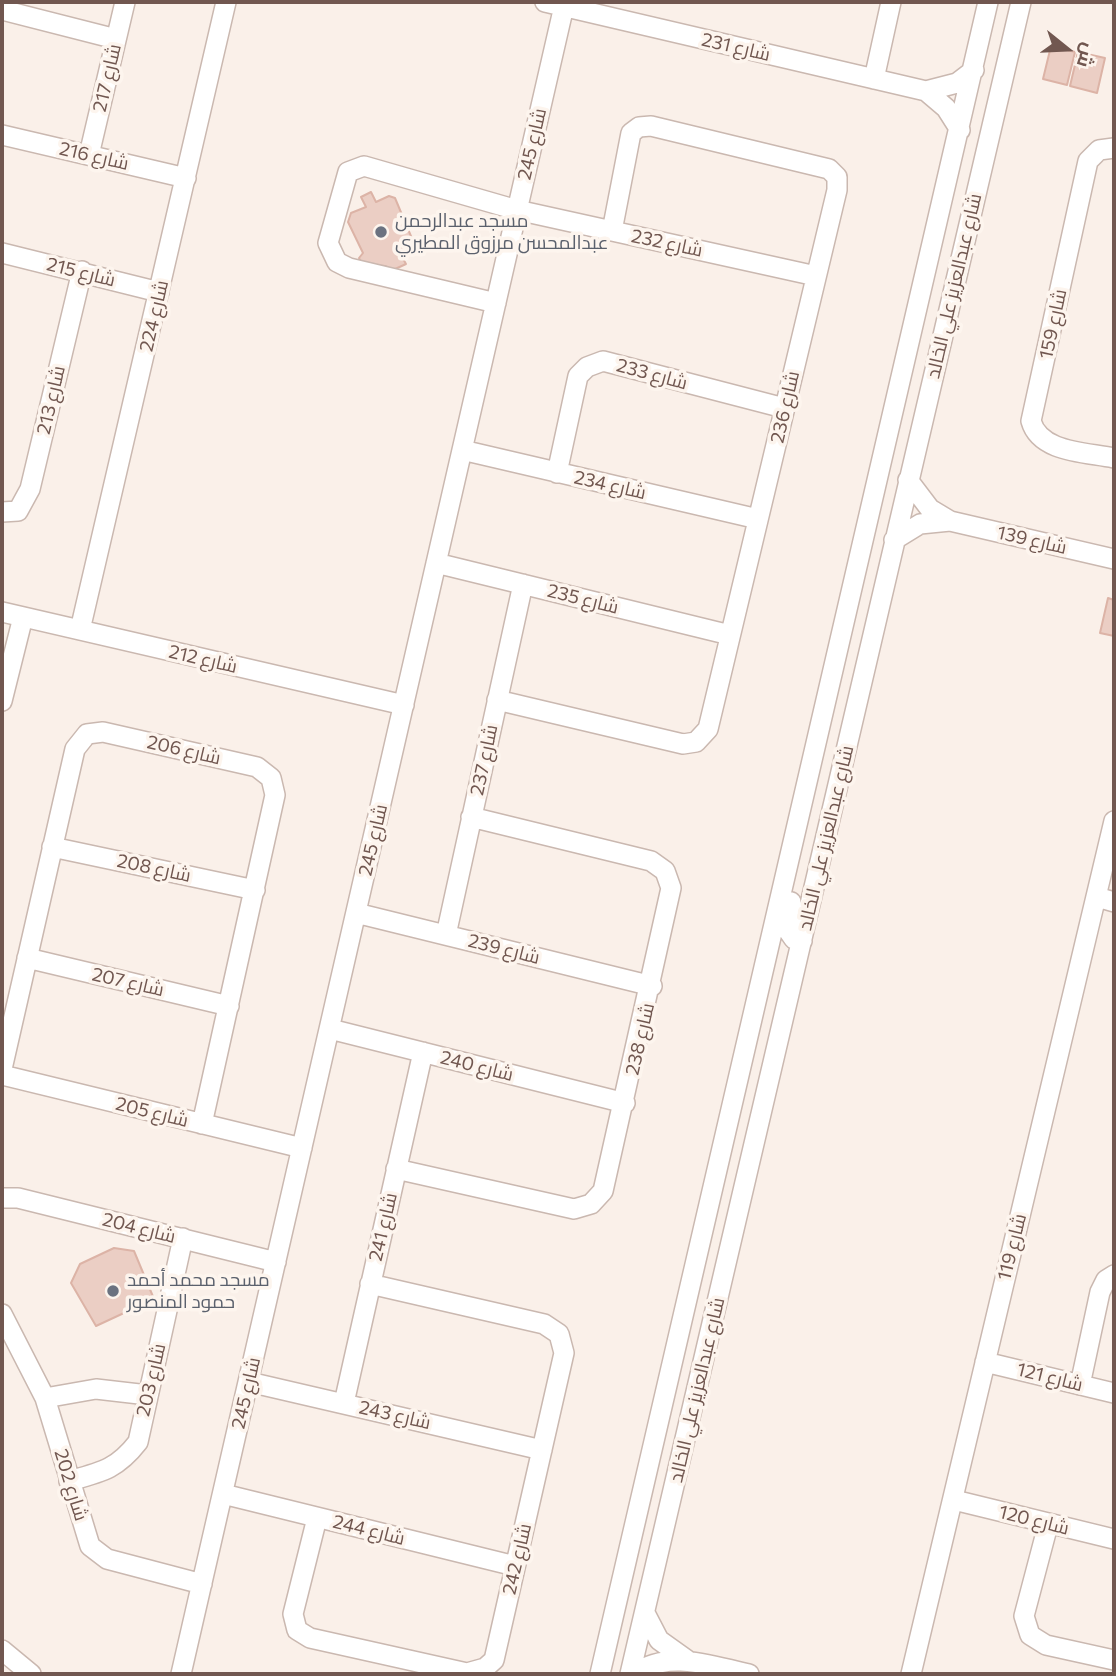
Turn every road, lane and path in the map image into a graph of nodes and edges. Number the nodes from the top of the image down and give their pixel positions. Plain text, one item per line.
1 (125, 2) edge
2 (226, 2) edge
3 (891, 2) edge
4 (988, 2) edge
5 (1021, 2) edge
6 (554, 4) edge
7 (2, 10) edge
8 (117, 39) junction
9 (974, 70) junction
10 (874, 79) junction
11 (926, 91) junction
12 (960, 130) junction
13 (2, 135) edge
14 (1114, 148) edge
15 (89, 155) junction
16 (186, 178) junction
17 (517, 210) junction
18 (612, 231) junction
19 (2, 253) edge
20 (82, 271) junction
21 (816, 276) junction
22 (922, 289) junction
23 (159, 292) junction
24 (951, 295) junction
25 (496, 303) junction
26 (916, 315) junction
27 (945, 323) junction
28 (785, 408) junction
29 (462, 450) junction
30 (1114, 458) edge
31 (557, 473) junction
32 (908, 480) junction
33 (2, 512) edge
34 (758, 519) junction
35 (950, 521) junction
36 (894, 540) junction
37 (1114, 559) edge
38 (436, 563) junction
39 (523, 584) junction
40 (2, 612) edge
41 (23, 617) junction
42 (80, 630) junction
43 (730, 635) junction
44 (497, 700) junction
45 (2, 701) edge
46 (404, 705) junction
47 (803, 798) junction
48 (471, 817) junction
49 (1114, 821) edge
50 (52, 847) junction
51 (256, 890) junction
52 (1105, 899) edge
53 (356, 913) junction
54 (446, 935) junction
55 (802, 941) junction
56 (27, 958) junction
57 (652, 986) junction
58 (229, 1006) junction
59 (330, 1029) junction
60 (423, 1052) junction
61 (2, 1069) edge
62 (2, 1076) edge
63 (625, 1103) junction
64 (202, 1124) junction
65 (302, 1148) junction
66 (396, 1169) junction
67 (2, 1198) edge
68 (183, 1238) junction
69 (276, 1262) junction
70 (1114, 1275) edge
71 (370, 1284) junction
72 (690, 1285) junction
73 (2, 1314) edge
74 (985, 1362) junction
75 (249, 1382) junction
76 (1080, 1385) junction
77 (1114, 1393) edge
78 (148, 1395) junction
79 (45, 1398) junction
80 (344, 1403) junction
81 (690, 1418) junction
82 (542, 1450) junction
83 (69, 1481) junction
84 (223, 1494) junction
85 (954, 1500) junction
86 (317, 1518) junction
87 (1048, 1525) junction
88 (1114, 1539) edge
89 (515, 1566) junction
90 (202, 1584) junction
91 (645, 1613) junction
92 (2, 1652) edge
93 (687, 1660) junction
94 (1114, 1660) edge
95 (3, 1674) edge
96 (31, 1674) edge
97 (181, 1674) edge
98 (600, 1674) edge
99 (632, 1674) edge
100 (749, 1674) edge
101 (911, 1674) edge

1 - 8 street, شارع 217
2 - 16 street, شارع 224
3 - 10 street
4 - 9 street, شارع عبدالعزيز علي الخالد
5 - 24 street, شارع عبدالعزيز علي الخالد
6 - 10 street, شارع 231
6 - 17 street, شارع 245
7 - 8 street
8 - 15 street, شارع 217
9 - 11 street, شارع 231
9 - 12 street, شارع عبدالعزيز علي الخالد
10 - 11 street, شارع 231
11 - 12 street
12 - 22 street, شارع عبدالعزيز علي الخالد
13 - 15 street, شارع 216
14 - 30 street, شارع 159
15 - 16 street, شارع 216
16 - 23 street, شارع 224
17 - 18 street, شارع 232
17 - 25 street, شارع 245
17 - 25 street, شارع 232
18 - 21 street, شارع 232
18 - 21 street, شارع 236
19 - 20 street, شارع 215
20 - 23 street, شارع 215
20 - 33 street, شارع 213
21 - 28 street, شارع 236
22 - 24 street
22 - 26 street, شارع عبدالعزيز علي الخالد
23 - 42 street, شارع 224
24 - 27 street, شارع عبدالعزيز علي الخالد
25 - 29 street, شارع 245
26 - 27 street
26 - 47 street, شارع عبدالعزيز علي الخالد
27 - 32 street, شارع عبدالعزيز علي الخالد
28 - 31 street, شارع 233
28 - 34 street, شارع 236
29 - 31 street, شارع 234
29 - 38 street, شارع 245
31 - 34 street, شارع 234
32 - 35 street, شارع 139
32 - 36 street, شارع عبدالعزيز علي الخالد
34 - 43 street, شارع 236
35 - 36 street, شارع 139
35 - 37 street, شارع 139
36 - 55 street, شارع عبدالعزيز علي الخالد
38 - 39 street, شارع 235
38 - 46 street, شارع 245
39 - 43 street, شارع 235
39 - 44 street, شارع 237
40 - 41 street, شارع 212
41 - 42 street, شارع 212
41 - 45 street
42 - 46 street, شارع 212
43 - 44 street, شارع 236
44 - 48 street, شارع 237
46 - 53 street, شارع 245
47 - 55 street
47 - 72 street, شارع عبدالعزيز علي الخالد
48 - 54 street, شارع 237
48 - 57 street, شارع 238
49 - 52 street, شارع 119
50 - 51 street, شارع 208
50 - 51 street, شارع 206
50 - 56 street, شارع 206
51 - 58 street, شارع 206
52 - 74 street, شارع 119
53 - 54 street, شارع 239
53 - 59 street, شارع 245
54 - 57 street, شارع 239
55 - 81 street, شارع عبدالعزيز علي الخالد
56 - 58 street, شارع 207
56 - 61 street, شارع 206
57 - 63 street, شارع 238
58 - 64 street, شارع 206
59 - 60 street, شارع 240
59 - 65 street, شارع 245
60 - 63 street, شارع 240
60 - 66 street, شارع 241
62 - 64 street, شارع 205
63 - 66 street, شارع 238
64 - 65 street, شارع 205
65 - 69 street, شارع 245
66 - 71 street, شارع 241
67 - 68 street, شارع 204
68 - 69 street, شارع 204
68 - 78 street, شارع 203
69 - 75 street, شارع 245
70 - 76 street
71 - 80 street, شارع 241
71 - 82 street, شارع 242
72 - 81 street
72 - 98 street, شارع عبدالعزيز علي الخالد
73 - 79 street, شارع 202
74 - 76 street, شارع 121
74 - 85 street, شارع 119
75 - 80 street, شارع 243
75 - 84 street, شارع 245
76 - 77 street, شارع 121
78 - 79 street
78 - 83 street, شارع 203
79 - 83 street, شارع 202
80 - 82 street, شارع 243
81 - 91 street, شارع عبدالعزيز علي الخالد
82 - 89 street, شارع 242
83 - 90 street, شارع 202
84 - 86 street, شارع 244
84 - 90 street, شارع 245
85 - 87 street, شارع 120
85 - 101 street, شارع 119
86 - 89 street, شارع 244
86 - 89 street, شارع 242
87 - 88 street, شارع 120
87 - 94 street
90 - 97 street, شارع 245
91 - 93 street
91 - 99 street, شارع عبدالعزيز علي الخالد
92 - 95 street
92 - 96 street
93 - 99 street
93 - 100 street

